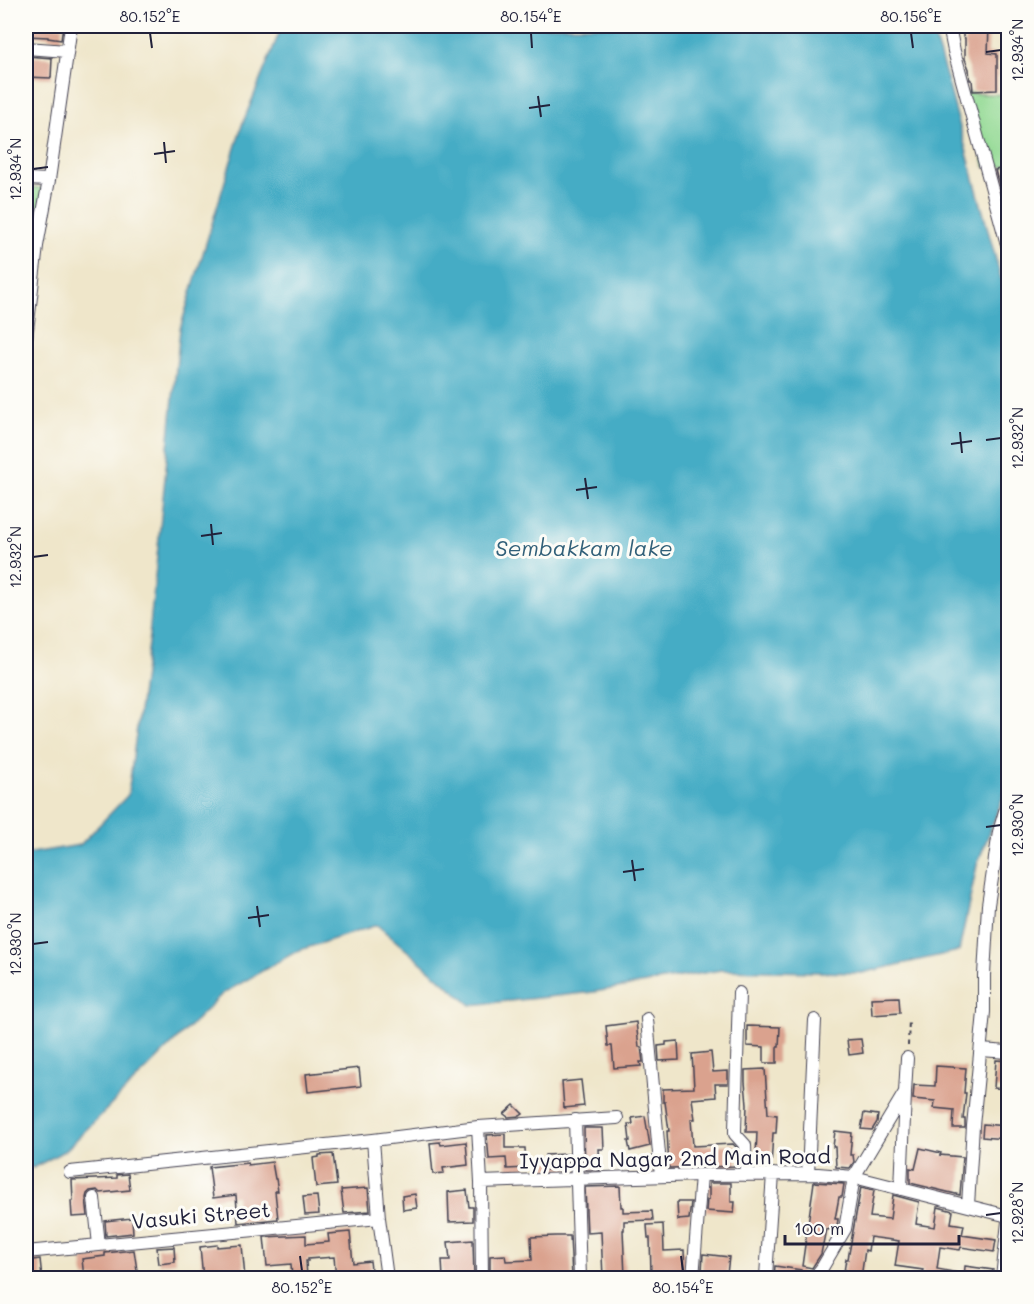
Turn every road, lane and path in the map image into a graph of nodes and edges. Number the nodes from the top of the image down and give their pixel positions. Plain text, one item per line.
1 (71, 26) edge
2 (949, 26) edge
3 (26, 48) edge
4 (67, 51) junction
5 (26, 179) edge
6 (49, 180) junction
7 (31, 245) edge
8 (1008, 248) edge
9 (26, 333) edge
10 (1008, 801) edge
11 (1004, 832) edge
12 (739, 993) dead end
13 (647, 1019) dead end
14 (909, 1019) dead end
15 (815, 1020) dead end
16 (981, 1050) junction
17 (1008, 1052) edge
18 (908, 1058) joint
19 (905, 1092) junction
20 (617, 1118) dead end
21 (575, 1120) junction
22 (477, 1127) junction
23 (373, 1140) junction
24 (70, 1172) dead end
25 (746, 1174) junction
26 (773, 1174) junction
27 (808, 1174) junction
28 (701, 1175) junction
29 (661, 1176) junction
30 (854, 1177) junction
31 (578, 1179) junction
32 (481, 1182) junction
33 (901, 1189) junction
34 (94, 1198) dead end
35 (968, 1205) junction
36 (1008, 1216) edge
37 (379, 1218) junction
38 (1008, 1221) edge
39 (99, 1245) junction
40 (26, 1252) edge
41 (766, 1276) dead end
42 (387, 1278) edge
43 (482, 1278) edge
44 (580, 1278) edge
45 (693, 1278) edge
46 (814, 1278) edge
47 (1002, 1278) edge

1 - 4 street
2 - 8 street
3 - 4 street
4 - 6 street
5 - 6 street
6 - 7 street
7 - 9 street
10 - 11 street
11 - 16 street
12 - 25 street
13 - 29 street
14 - 18 path
15 - 27 street
16 - 17 street
16 - 35 street
18 - 19 street
19 - 30 street
19 - 33 street
20 - 21 street
21 - 22 street
21 - 31 street
22 - 23 street
22 - 32 street
23 - 24 street
23 - 37 street
25 - 26 street, Iyyappa Nagar 2nd Main Road
25 - 28 street, Iyyappa Nagar 2nd Main Road
26 - 27 street, Iyyappa Nagar 2nd Main Road
26 - 41 street
27 - 30 street, Iyyappa Nagar 2nd Main Road
28 - 29 street, Iyyappa Nagar 2nd Main Road
28 - 45 street
29 - 31 street, Iyyappa Nagar 2nd Main Road
30 - 33 street, Iyyappa Nagar 2nd Main Road
30 - 46 street
31 - 32 street, Iyyappa Nagar 2nd Main Road
31 - 44 street
32 - 43 street
33 - 35 street, Iyyappa Nagar 2nd Main Road
34 - 39 street
35 - 36 street, Iyyappa Nagar 2nd Main Road
37 - 39 street, Vasuki Street
37 - 42 street
38 - 47 street
39 - 40 street, Vasuki Street

